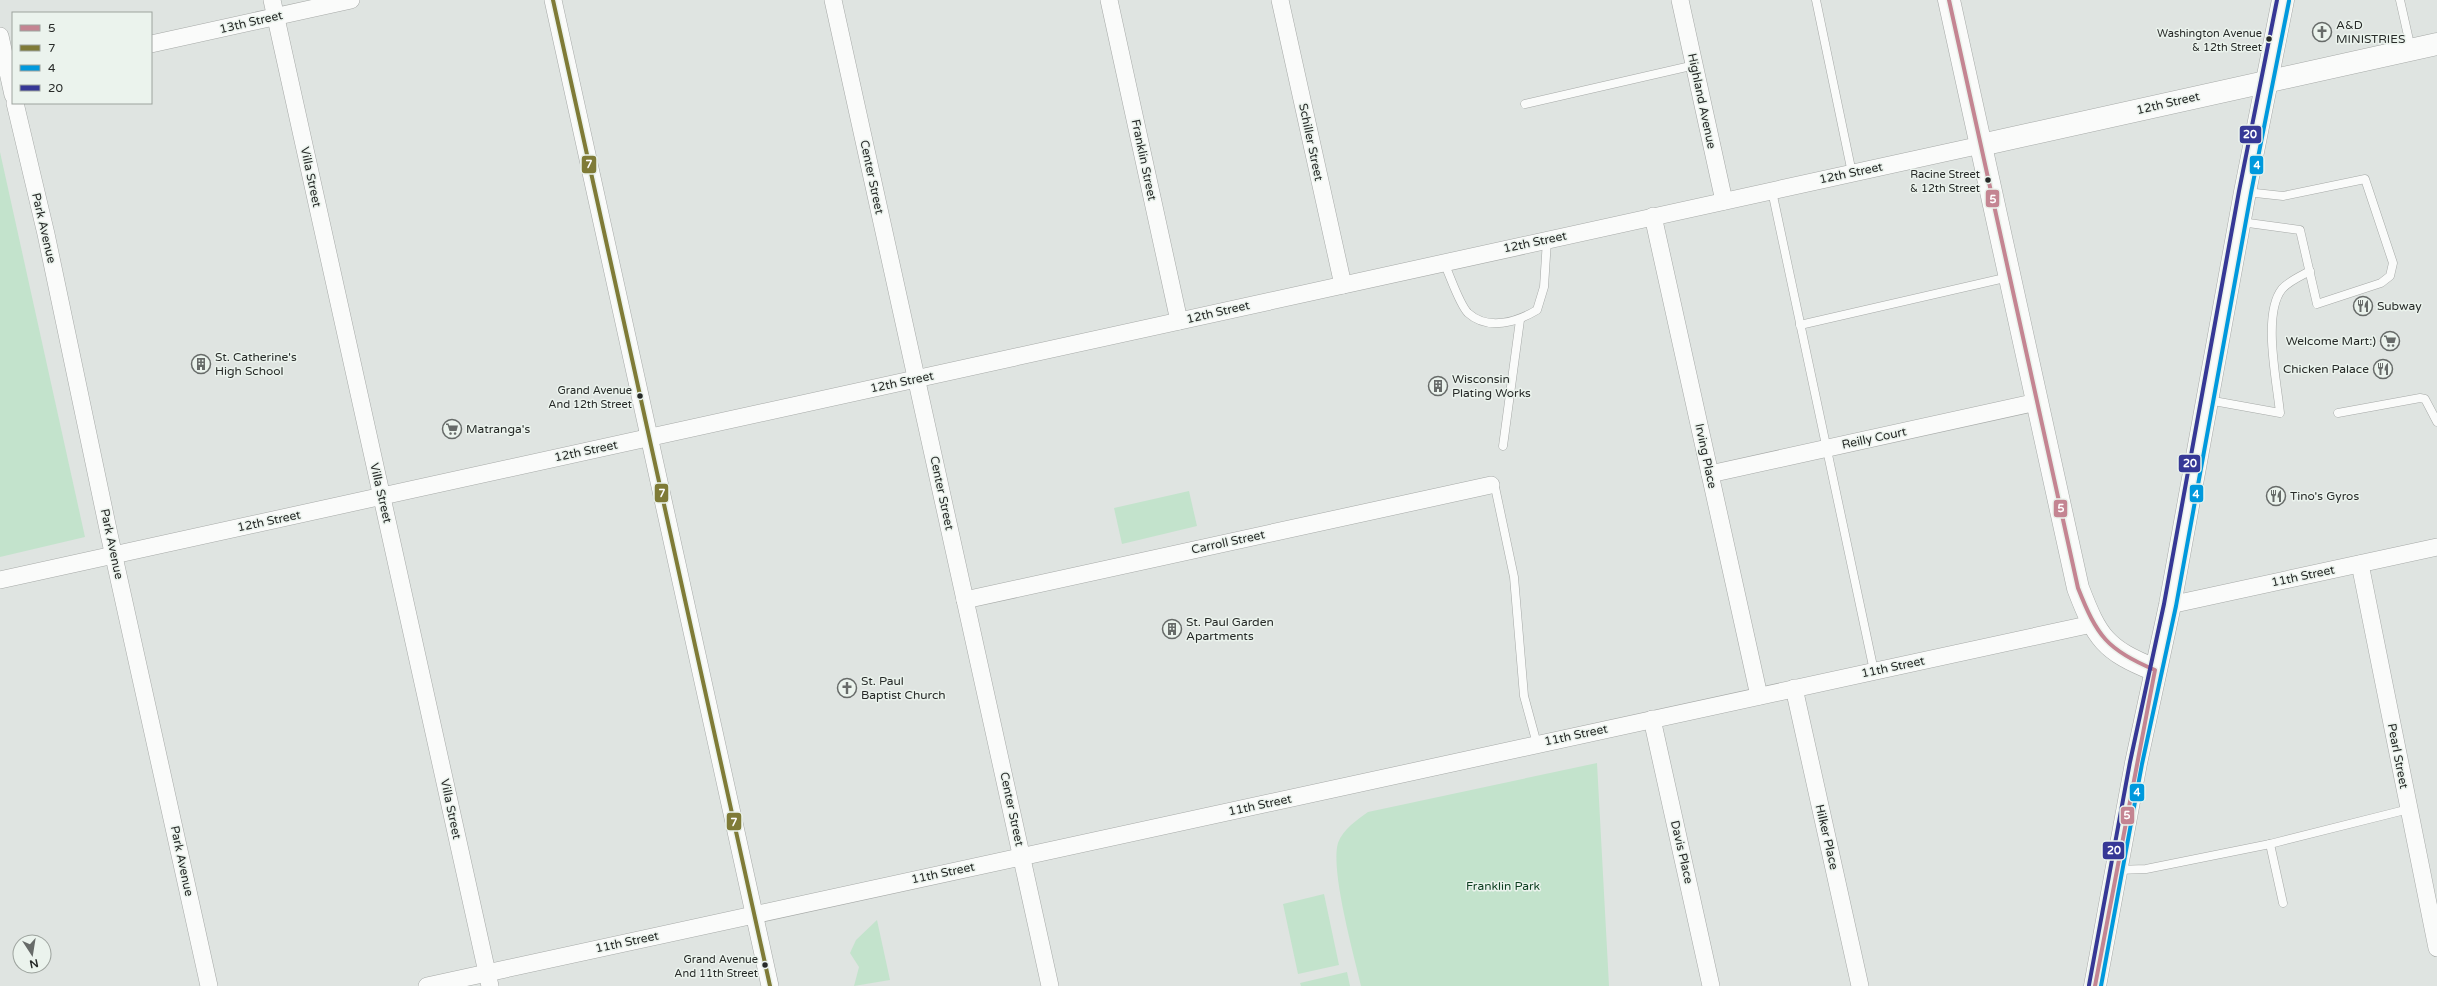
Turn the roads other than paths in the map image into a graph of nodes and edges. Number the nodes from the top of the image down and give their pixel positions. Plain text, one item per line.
1 (272, 0) edge
2 (351, 0) edge
3 (553, 0) edge
4 (833, 0) edge
5 (1109, 0) edge
6 (1280, 0) edge
7 (1680, 0) edge
8 (1816, 0) edge
9 (1949, 0) edge
10 (2283, 0) edge
11 (2400, 0) edge
12 (276, 17) junction
13 (0, 36) edge
14 (152, 44) edge
15 (2437, 44) edge
16 (2411, 50) junction
17 (1695, 66) junction
18 (7, 76) edge
19 (2269, 80) junction
20 (12, 92) edge
21 (15, 104) edge
22 (1526, 104) dead end
23 (1981, 145) junction
24 (1852, 173) junction
25 (1772, 190) junction
26 (2245, 192) junction
27 (1724, 201) junction
28 (1653, 216) junction
29 (2239, 222) junction
30 (1547, 240) junction
31 (1444, 263) junction
32 (2310, 271) junction
33 (2010, 277) junction
34 (1342, 285) junction
35 (1520, 320) junction
36 (1179, 321) junction
37 (1800, 326) junction
38 (917, 379) junction
39 (2207, 400) junction
40 (2037, 402) junction
41 (2338, 412) dead end
42 (2437, 422) edge
43 (649, 438) junction
44 (1503, 446) dead end
45 (1828, 448) junction
46 (1710, 474) junction
47 (1491, 485) joint
48 (382, 496) junction
49 (2437, 547) edge
50 (114, 555) junction
51 (2360, 564) junction
52 (0, 580) edge
53 (965, 600) junction
54 (2170, 605) junction
55 (2092, 624) junction
56 (2155, 670) junction
57 (1874, 671) junction
58 (1794, 688) junction
59 (1759, 696) junction
60 (1652, 719) junction
61 (1537, 744) junction
62 (2409, 809) junction
63 (2270, 844) junction
64 (1022, 856) junction
65 (2116, 870) junction
66 (2283, 903) dead end
67 (754, 914) junction
68 (2437, 948) edge
69 (488, 980) edge
70 (209, 986) edge
71 (427, 986) edge
72 (770, 986) edge
73 (1050, 986) edge
74 (1712, 986) edge
75 (1860, 986) edge
76 (2095, 986) edge

1 - 12 street, Villa Street
2 - 12 street, 13th Street
3 - 43 street
4 - 38 street, Center Street
5 - 36 street, Franklin Street
6 - 34 street, Schiller Street
7 - 17 street, Highland Avenue
8 - 24 lane
9 - 23 main road
10 - 19 main road
11 - 16 lane
12 - 14 street, 13th Street
12 - 48 street, Villa Street
13 - 18 street
15 - 16 main road, 12th Street
16 - 19 main road, 12th Street
17 - 22 lane
17 - 27 street, Highland Avenue
18 - 20 street
19 - 23 main road, 12th Street
19 - 26 main road
21 - 50 street, Park Avenue
23 - 24 street, 12th Street
23 - 33 main road
24 - 25 street, 12th Street
25 - 27 street, 12th Street
25 - 37 lane
26 - 29 main road
26 - 32 lane
27 - 28 street, 12th Street
28 - 30 street, 12th Street
28 - 46 street, Irving Place
29 - 32 lane
29 - 39 main road
30 - 31 street, 12th Street
30 - 35 lane
31 - 34 street, 12th Street
31 - 35 lane
32 - 39 lane
33 - 37 lane
33 - 40 main road
34 - 36 street, 12th Street
35 - 44 lane
36 - 38 street, 12th Street
37 - 45 lane
38 - 43 street, 12th Street
38 - 53 street, Center Street
39 - 54 main road
40 - 45 street, Reilly Court
40 - 55 main road
41 - 42 lane
43 - 48 street, 12th Street
43 - 67 street
45 - 46 street, Reilly Court
45 - 57 lane
46 - 59 street, Irving Place
47 - 53 street, Carroll Street
47 - 61 lane
48 - 50 street, 12th Street
48 - 69 street, Villa Street
49 - 51 street, 11th Street
50 - 52 street, 12th Street
50 - 70 street, Park Avenue
51 - 54 street, 11th Street
51 - 62 street, Pearl Street
53 - 64 street, Center Street
54 - 56 main road
55 - 56 main road
55 - 57 street, 11th Street
56 - 65 main road
57 - 58 street, 11th Street
58 - 59 street, 11th Street
58 - 75 street, Hilker Place
59 - 60 street, 11th Street
60 - 61 street, 11th Street
60 - 74 street, Davis Place
61 - 64 street, 11th Street
62 - 63 lane
62 - 68 street, Pearl Street
63 - 65 lane
63 - 66 lane
64 - 67 street, 11th Street
64 - 73 street, Center Street
65 - 76 main road
67 - 69 street, 11th Street
67 - 72 street
69 - 71 street, 11th Street

